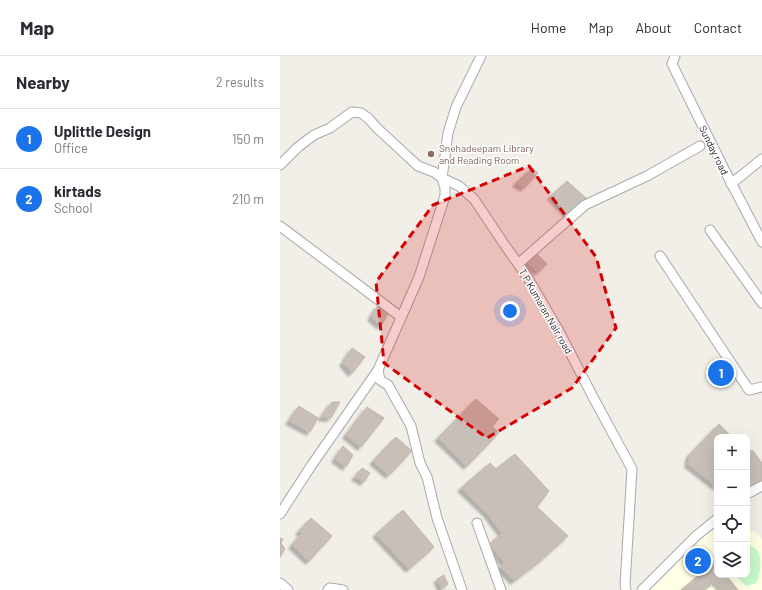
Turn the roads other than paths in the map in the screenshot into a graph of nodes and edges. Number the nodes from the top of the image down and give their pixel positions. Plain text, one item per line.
1 (481, 56) edge
2 (675, 56) edge
3 (700, 146) dead end
4 (762, 159) edge
5 (280, 165) edge
6 (442, 178) junction
7 (731, 184) junction
8 (280, 226) edge
9 (710, 230) dead end
10 (762, 242) edge
11 (660, 256) dead end
12 (518, 264) junction
13 (762, 303) edge
14 (401, 317) junction
15 (378, 370) junction
16 (762, 387) edge
17 (762, 486) edge
18 (750, 492) edge
19 (280, 514) edge
20 (714, 521) edge
21 (477, 522) dead end
22 (280, 583) edge
23 (288, 590) edge
24 (328, 590) edge
25 (343, 590) edge
26 (462, 590) edge
27 (502, 590) edge
28 (626, 590) edge
29 (642, 590) edge

1 - 6 street
2 - 7 street, Sunday road
3 - 12 street
4 - 7 street
5 - 6 street, T P Kumaran Nair road
6 - 12 street, T P Kumaran Nair road
6 - 14 street
7 - 10 street, Sunday road
8 - 14 street
9 - 13 street
11 - 16 street
12 - 28 street, T P Kumaran Nair road
14 - 15 street
15 - 19 street
15 - 26 street
17 - 18 street
20 - 29 street
21 - 27 street
22 - 23 street
24 - 25 street

